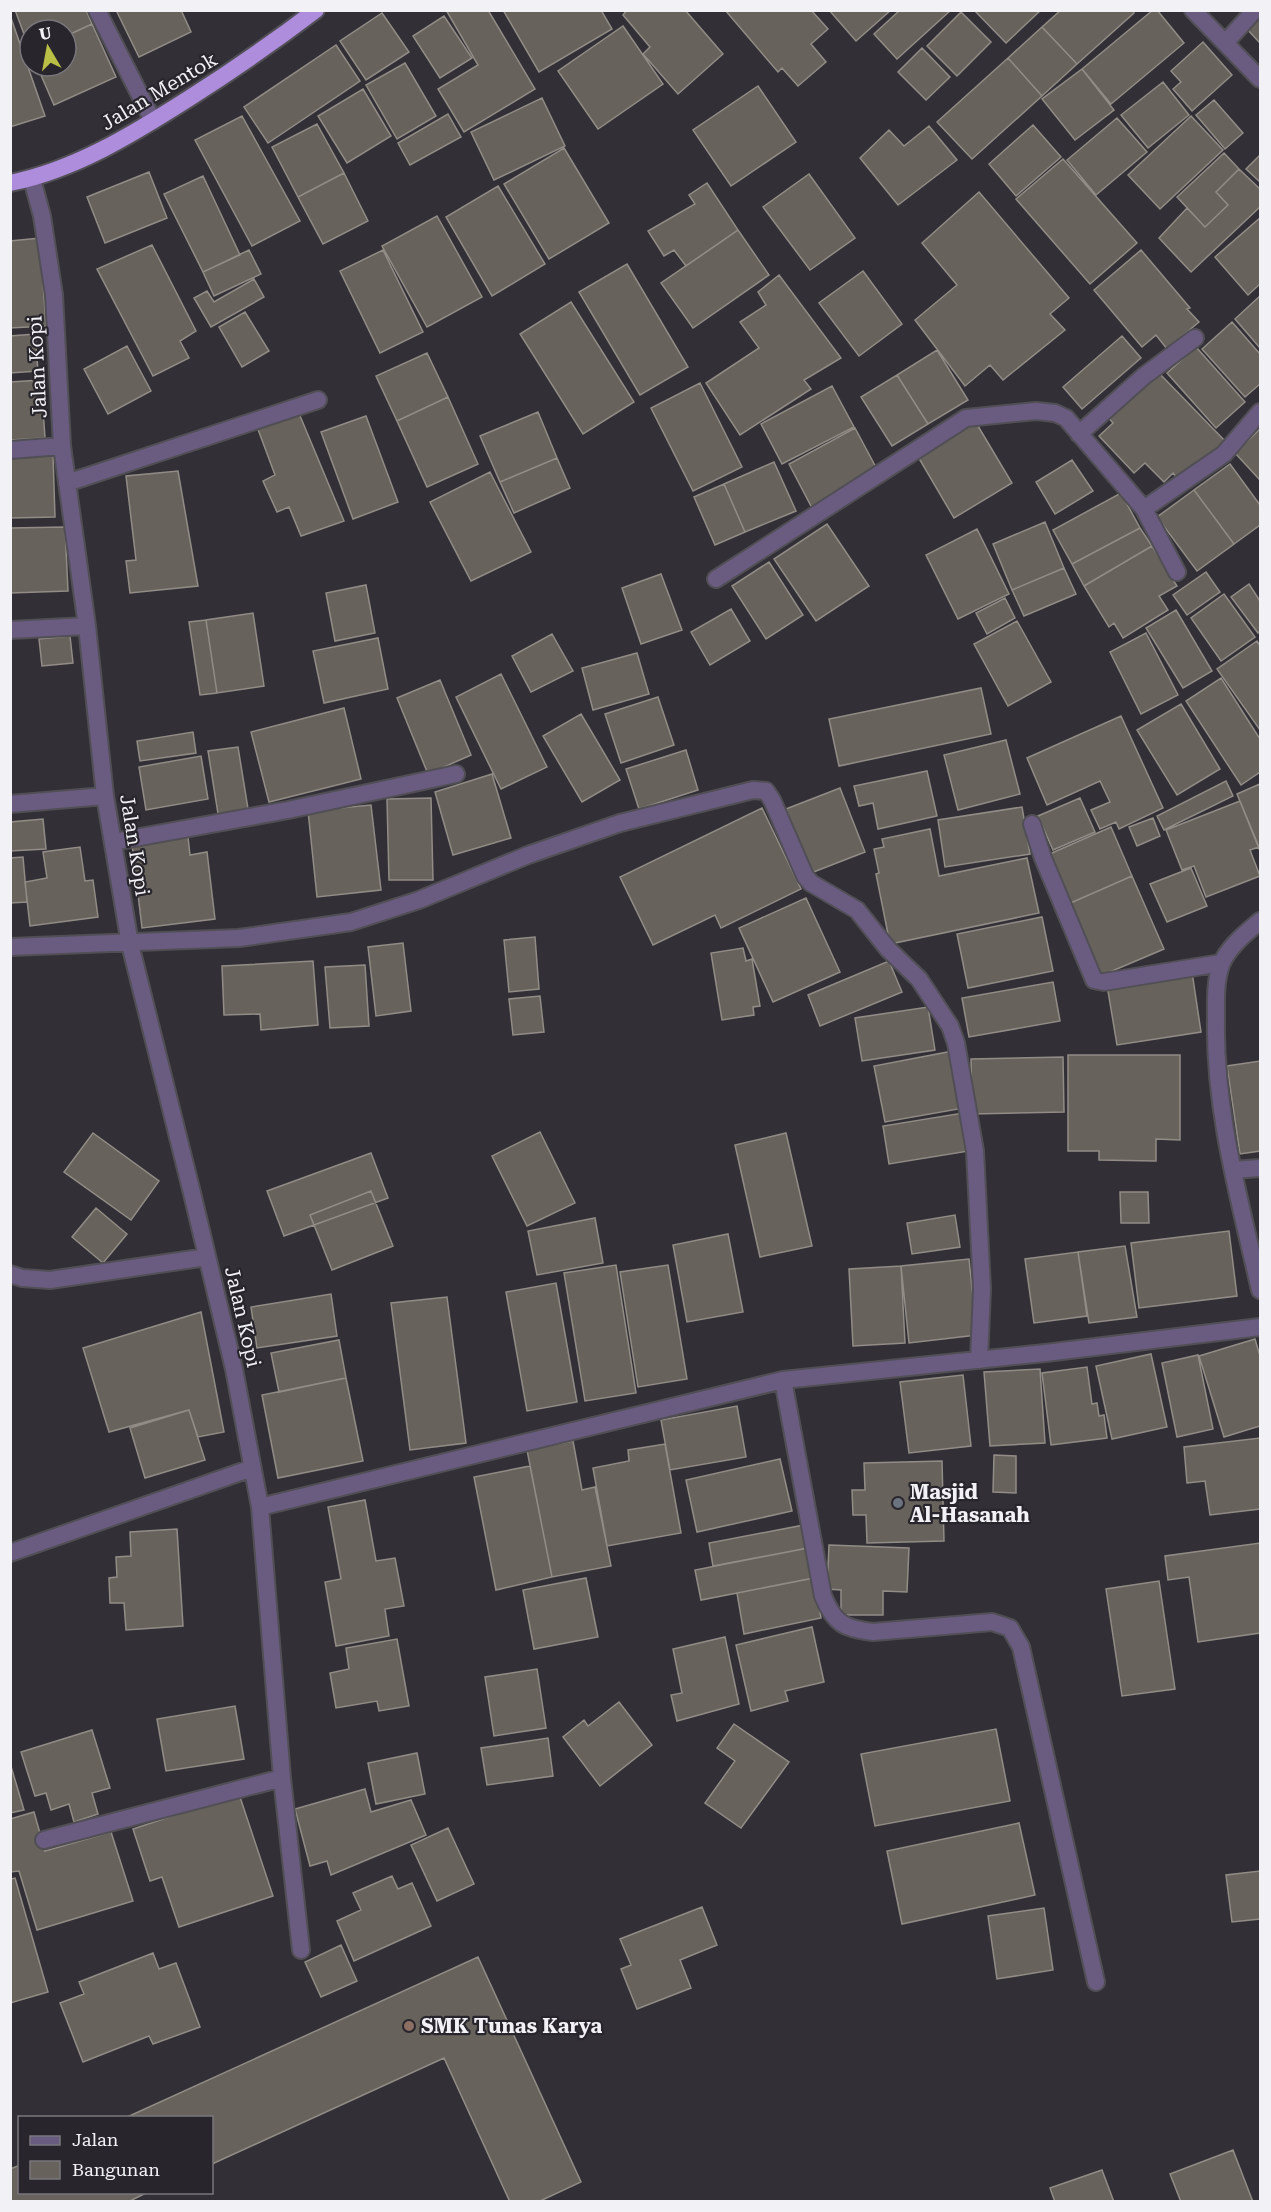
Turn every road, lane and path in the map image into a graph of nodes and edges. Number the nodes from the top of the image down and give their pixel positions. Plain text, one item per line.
1 (97, 10) edge
2 (316, 10) edge
3 (1193, 10) edge
4 (1255, 10) edge
5 (1226, 42) junction
6 (1260, 79) edge
7 (153, 121) junction
8 (32, 179) junction
9 (10, 183) edge
10 (1195, 338) dead end
11 (318, 400) dead end
12 (1260, 412) edge
13 (1079, 434) junction
14 (62, 447) junction
15 (10, 450) edge
16 (67, 483) junction
17 (1144, 509) junction
18 (1177, 572) dead end
19 (716, 579) dead end
20 (87, 626) junction
21 (10, 630) edge
22 (456, 774) dead end
23 (105, 796) junction
24 (10, 804) edge
25 (1032, 824) dead end
26 (113, 842) junction
27 (1260, 921) edge
28 (130, 944) junction
29 (10, 947) edge
30 (1221, 963) junction
31 (1260, 1168) edge
32 (1233, 1170) junction
33 (207, 1257) junction
34 (10, 1274) edge
35 (1260, 1290) edge
36 (1260, 1327) edge
37 (979, 1360) junction
38 (783, 1380) junction
39 (252, 1468) junction
40 (260, 1507) junction
41 (10, 1553) edge
42 (282, 1778) junction
43 (44, 1840) dead end
44 (301, 1950) dead end
45 (1096, 1982) dead end

1 - 7 street
2 - 7 highway, Jalan Mentok
3 - 5 street
4 - 5 street
5 - 6 street
7 - 8 highway, Jalan Mentok
8 - 9 highway, Jalan Mentok
8 - 14 street, Jalan Kopi
10 - 13 street
11 - 16 street
12 - 17 street
13 - 17 street
13 - 19 street
14 - 15 street
14 - 16 street, Jalan Kopi
16 - 20 street, Jalan Kopi
17 - 18 street
20 - 21 street
20 - 23 street, Jalan Kopi
22 - 26 street
23 - 24 street
23 - 26 street, Jalan Kopi
25 - 30 street
26 - 28 street, Jalan Kopi
27 - 30 street
28 - 29 street
28 - 33 street, Jalan Kopi
28 - 37 street
30 - 32 street
31 - 32 street
32 - 35 street
33 - 34 street
33 - 39 street, Jalan Kopi
36 - 37 street
37 - 38 street
38 - 40 street
38 - 45 street
39 - 40 street, Jalan Kopi
39 - 41 street
40 - 42 street, Jalan Kopi
42 - 43 street
42 - 44 street, Jalan Kopi

